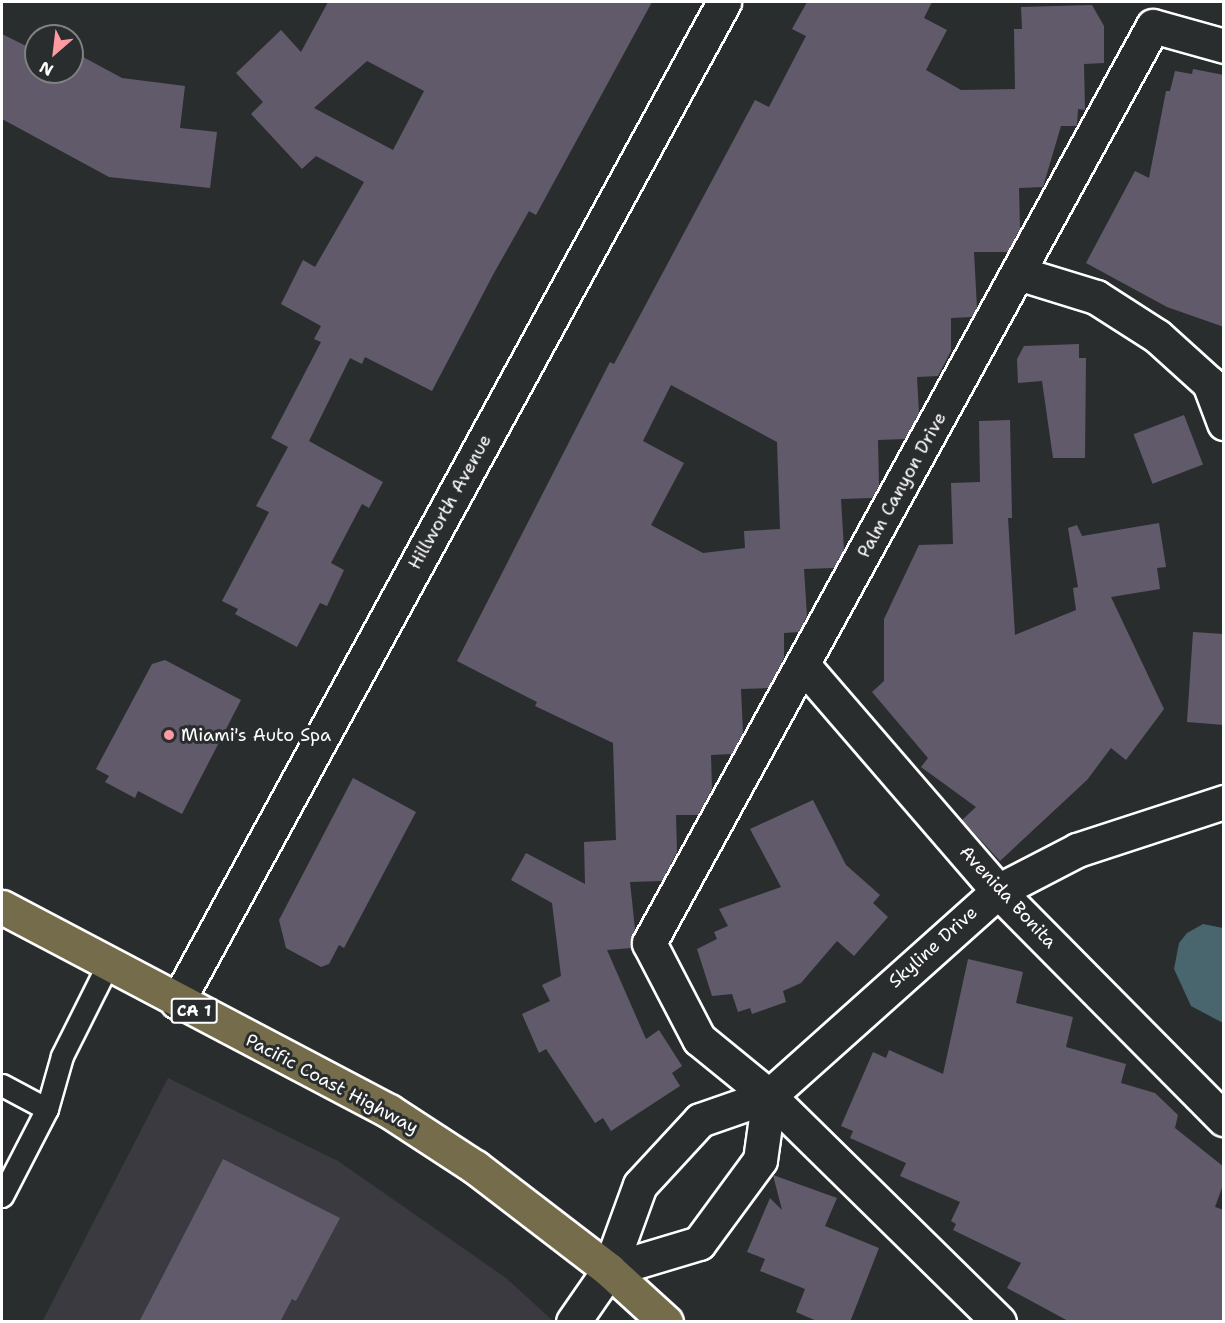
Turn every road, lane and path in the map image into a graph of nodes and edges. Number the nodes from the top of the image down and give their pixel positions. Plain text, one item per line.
1 (724, 2) edge
2 (1224, 46) edge
3 (1018, 273) junction
4 (1224, 423) edge
5 (803, 665) junction
6 (1224, 802) edge
7 (998, 891) junction
8 (2, 906) edge
9 (108, 964) junction
10 (177, 1002) junction
11 (2, 1085) edge
12 (769, 1096) junction
13 (47, 1109) junction
14 (1224, 1119) edge
15 (2, 1196) edge
16 (609, 1270) junction
17 (573, 1322) edge
18 (666, 1322) edge
19 (999, 1322) edge

1 - 10 street, Hillworth Avenue
2 - 3 street, Palm Canyon Drive
3 - 4 street
3 - 5 street, Palm Canyon Drive
5 - 7 street, Avenida Bonita
5 - 12 street, Palm Canyon Drive
6 - 7 street, Skyline Drive
7 - 12 street, Skyline Drive
7 - 14 street, Avenida Bonita
8 - 9 highway, Pacific Coast Highway / CA 1
9 - 10 highway, Pacific Coast Highway / CA 1
9 - 13 lane
10 - 16 highway, Pacific Coast Highway / CA 1
11 - 13 lane
12 - 16 street, Skyline Drive
12 - 16 street
12 - 19 street
13 - 15 lane
16 - 17 street, Skyline Drive
16 - 18 highway, Pacific Coast Highway / CA 1

